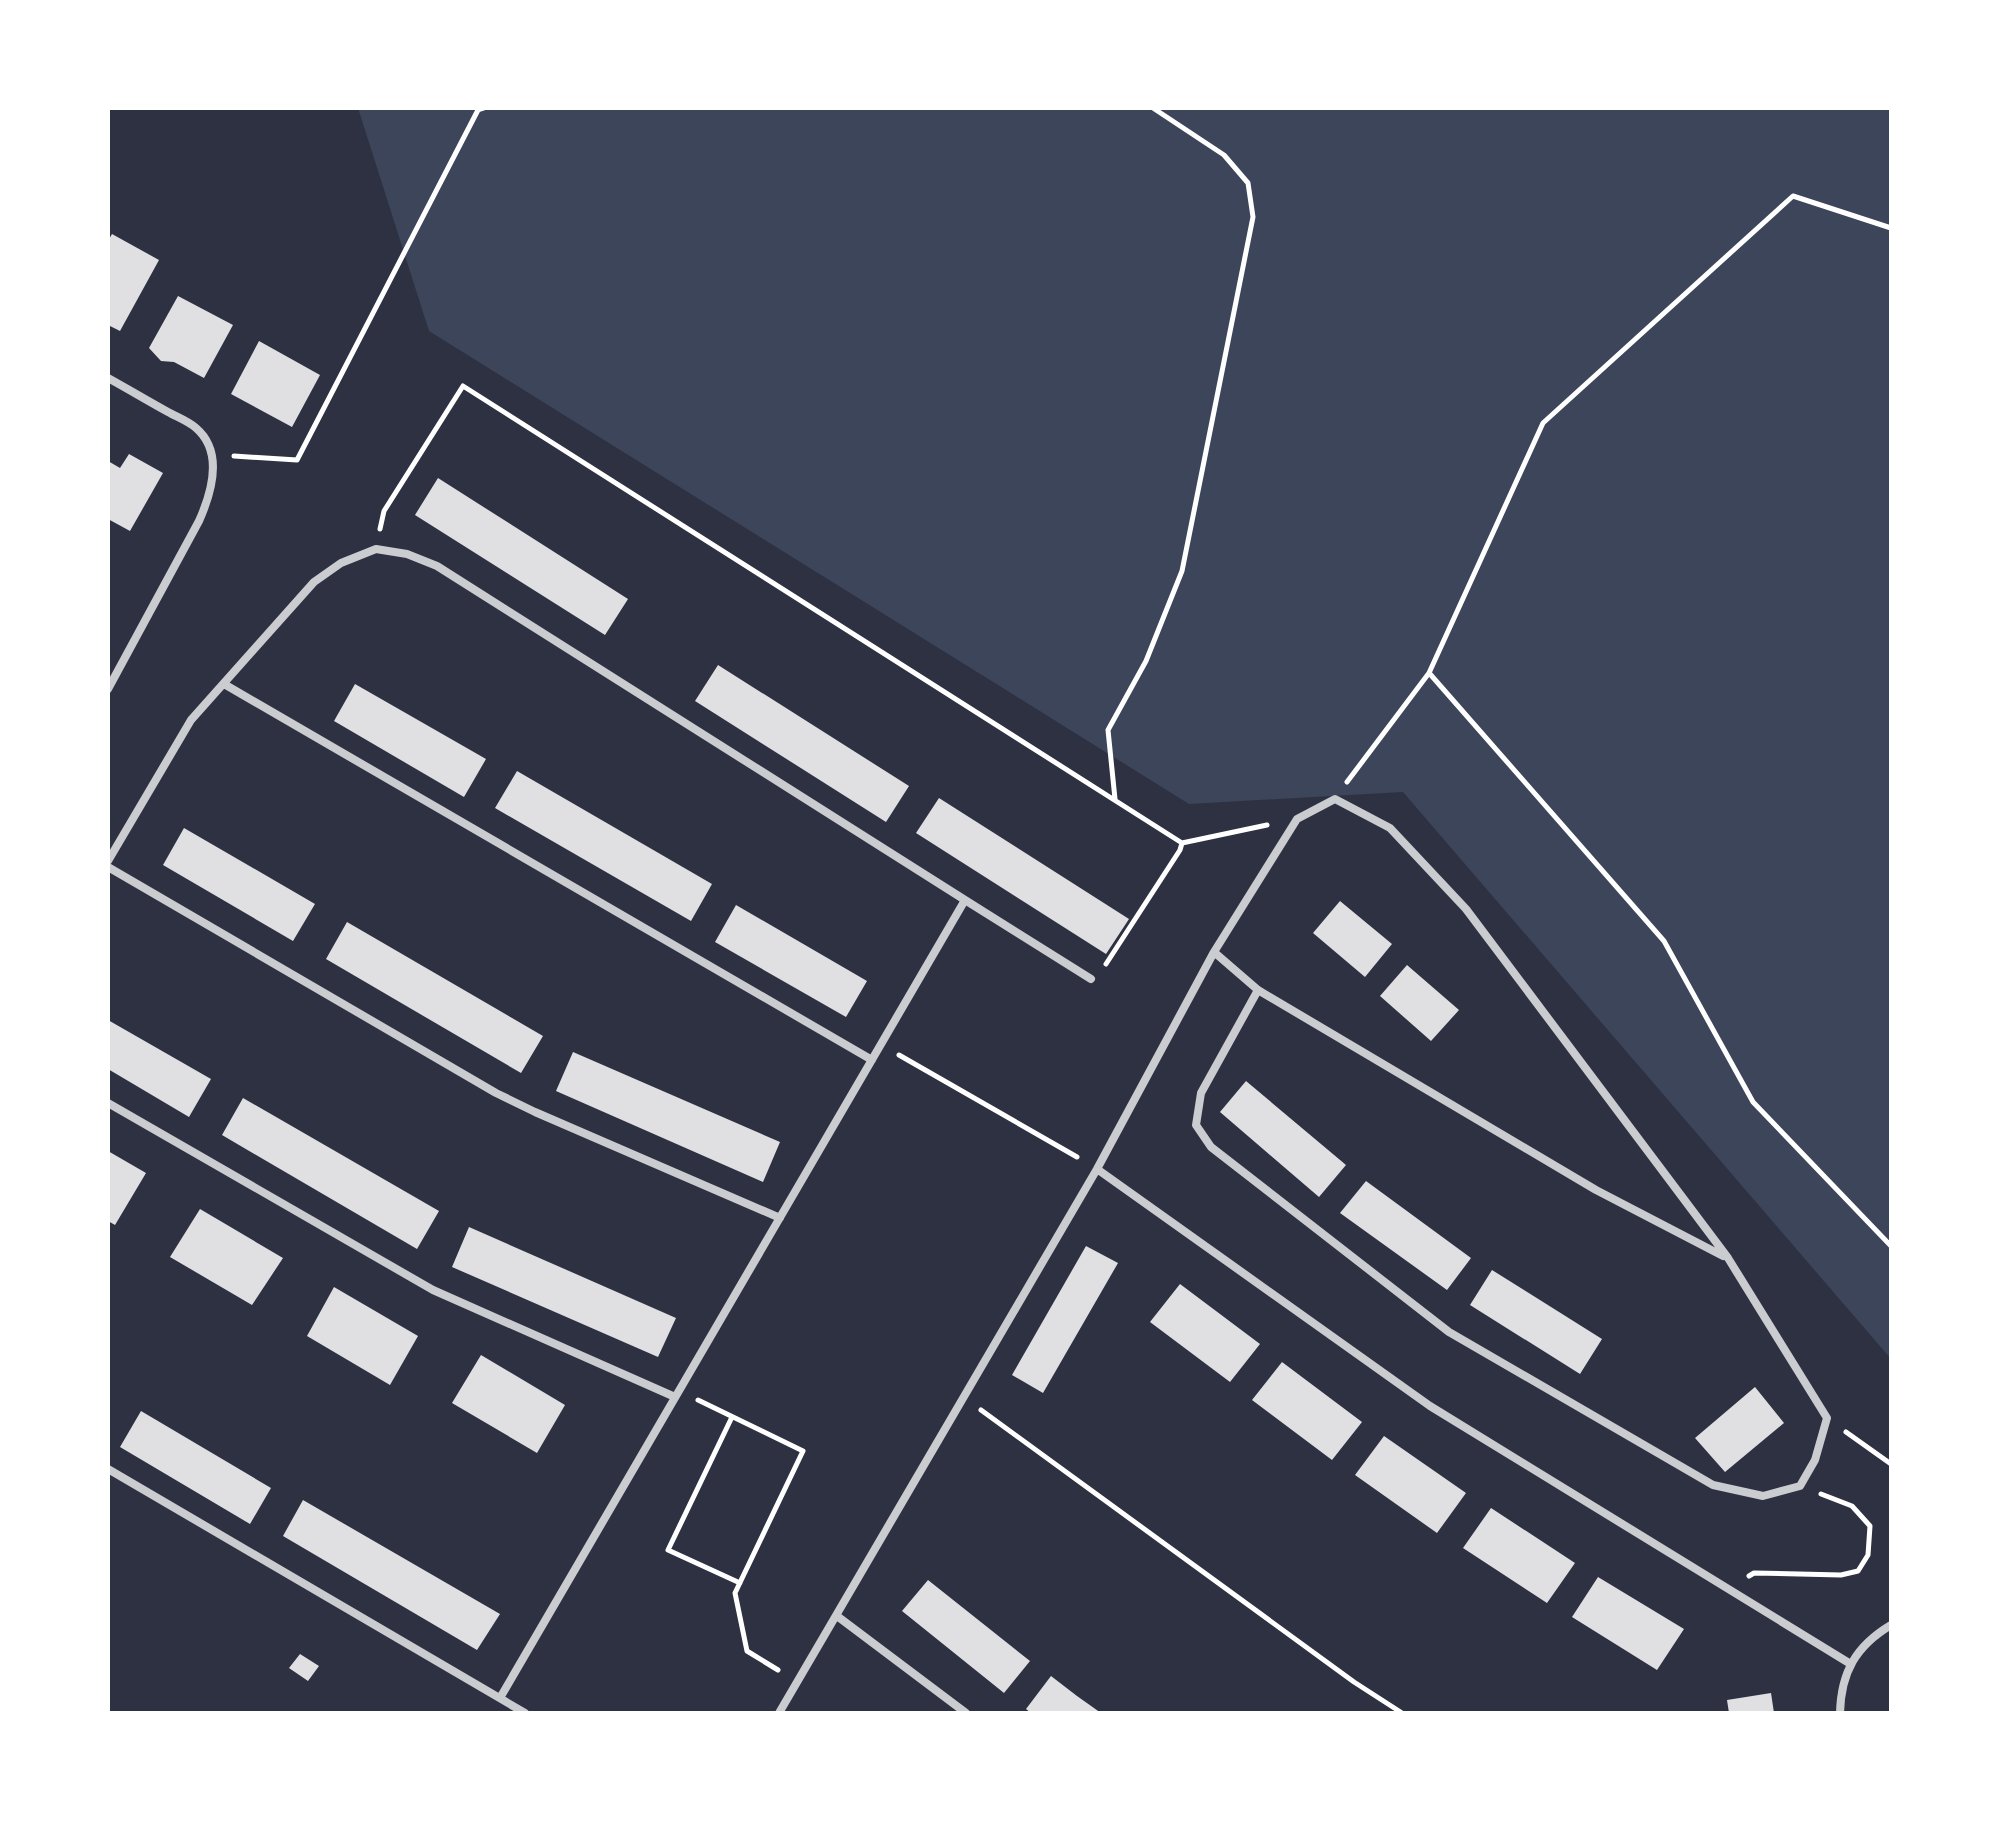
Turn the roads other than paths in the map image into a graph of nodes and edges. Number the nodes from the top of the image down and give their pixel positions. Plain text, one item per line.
1 (108, 378) edge
2 (224, 684) junction
3 (108, 689) edge
4 (108, 864) edge
5 (965, 900) junction
6 (1214, 952) junction
7 (1091, 979) dead end
8 (1258, 990) junction
9 (872, 1060) junction
10 (108, 1103) edge
11 (1097, 1169) junction
12 (780, 1218) junction
13 (1728, 1258) junction
14 (677, 1394) junction
15 (108, 1469) edge
16 (837, 1616) junction
17 (1891, 1625) edge
18 (1849, 1663) junction
19 (500, 1698) junction
20 (525, 1713) edge
21 (779, 1713) edge
22 (966, 1713) edge
23 (1840, 1713) edge

1 - 3 street
2 - 4 street
2 - 5 street
2 - 9 street
4 - 12 street
5 - 7 street
5 - 9 street
6 - 8 street
6 - 11 street
6 - 13 street
8 - 13 street
8 - 13 street
9 - 12 street
10 - 14 street
11 - 16 street
11 - 18 street
12 - 14 street
14 - 19 street
15 - 19 street
16 - 21 street
16 - 22 street
17 - 18 street
18 - 23 street
19 - 20 street

